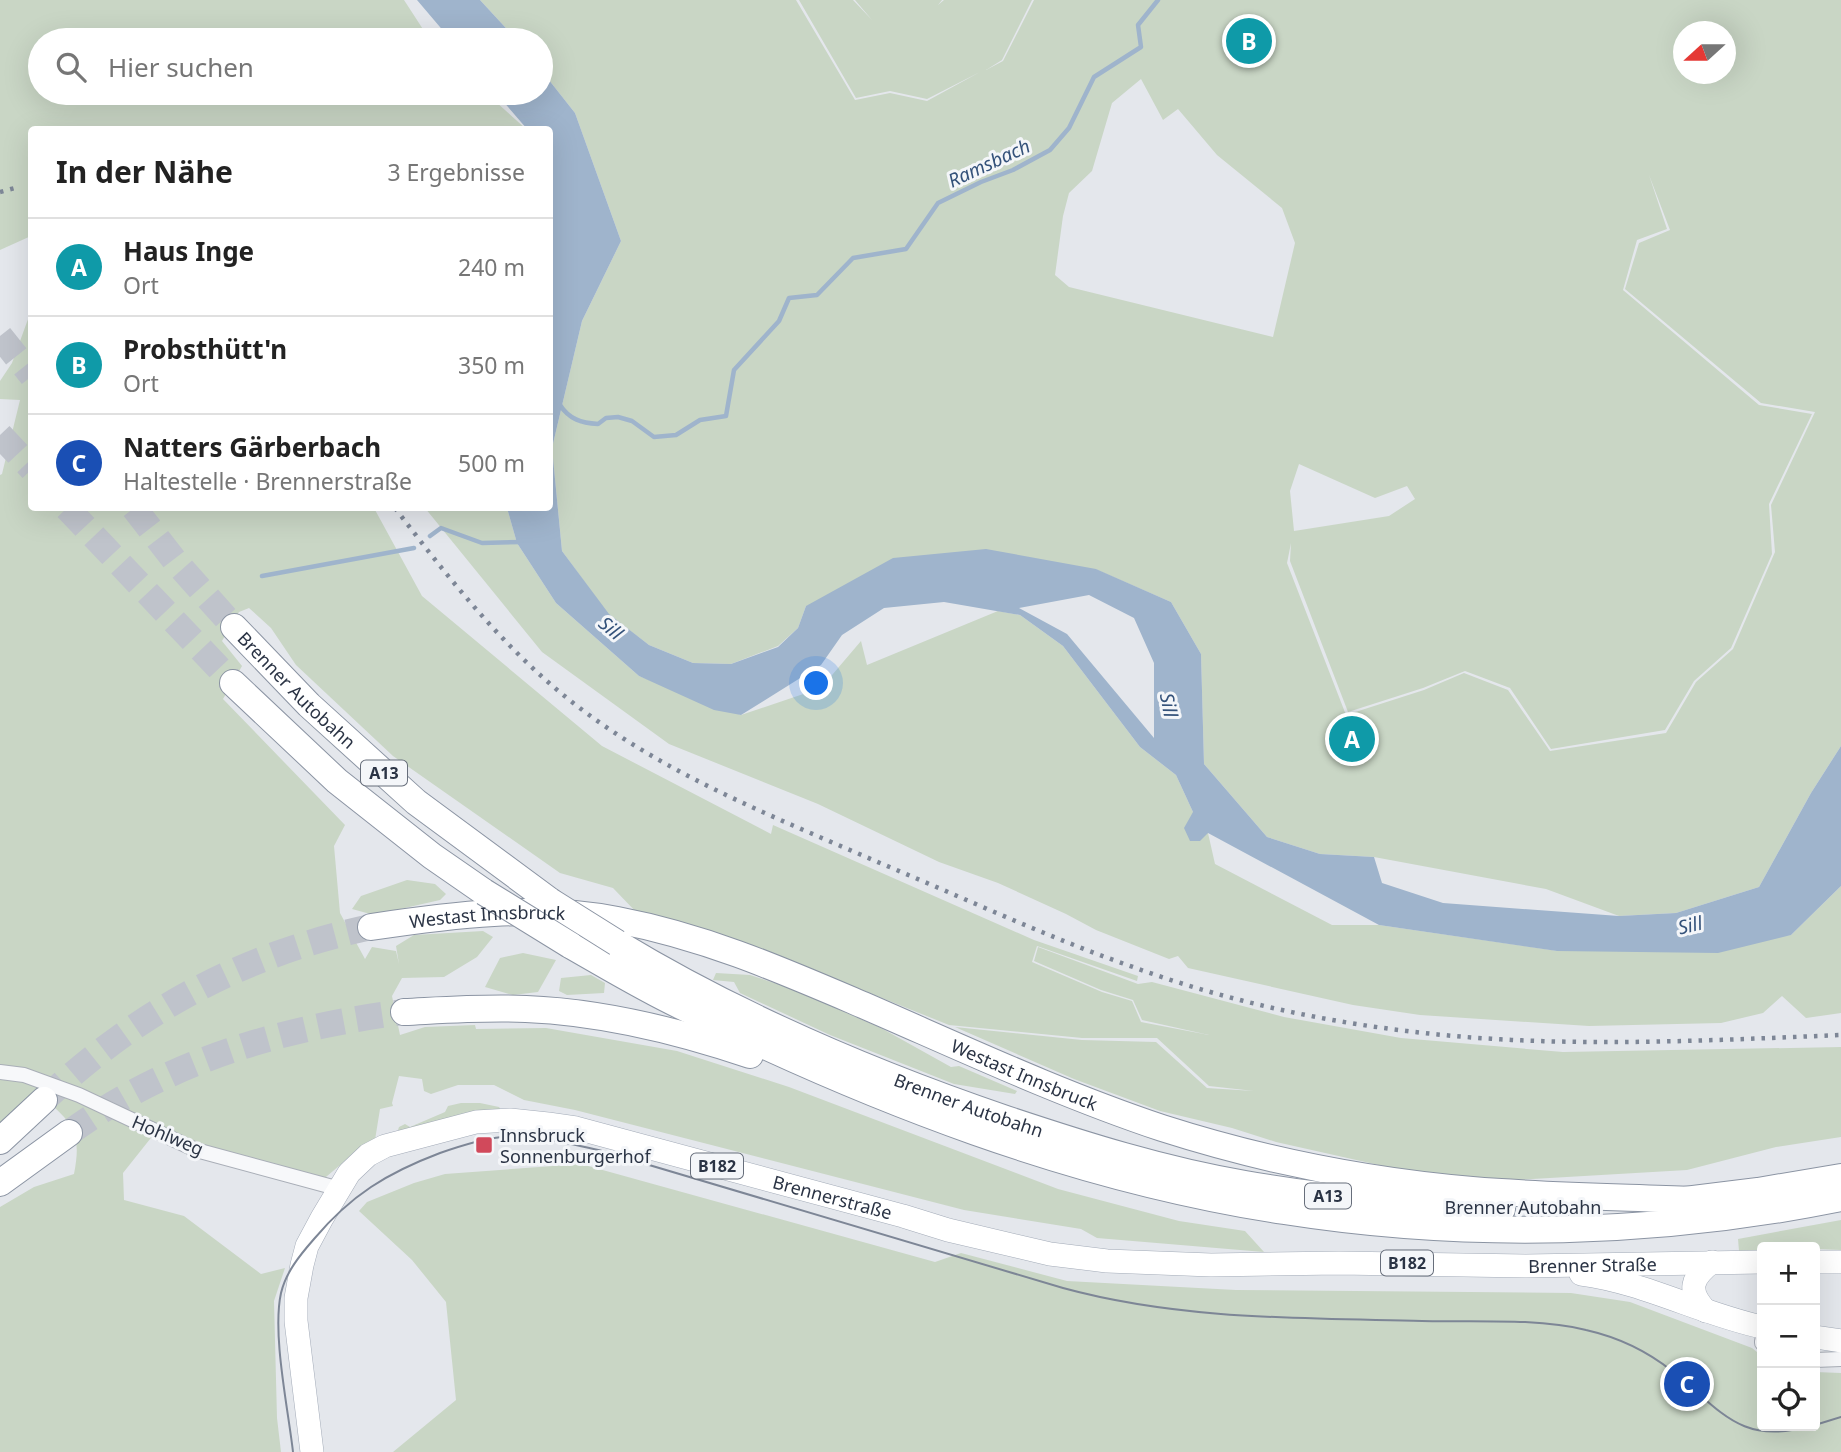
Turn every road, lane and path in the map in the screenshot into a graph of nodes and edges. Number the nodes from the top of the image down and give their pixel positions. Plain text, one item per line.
1 (234, 627) tunnel mouth
2 (233, 683) tunnel mouth
3 (370, 927) tunnel mouth
4 (404, 1012) tunnel mouth
5 (0, 1072) edge
6 (44, 1100) tunnel mouth
7 (927, 1113) junction
8 (69, 1133) tunnel mouth
9 (0, 1141) edge
10 (1841, 1177) edge
11 (0, 1183) edge
12 (329, 1186) junction
13 (1841, 1198) edge
14 (1692, 1200) junction
15 (1712, 1262) junction
16 (1757, 1262) edge
17 (1820, 1262) edge
18 (1841, 1262) edge
19 (1526, 1266) junction
20 (1706, 1311) junction
21 (1757, 1326) edge
22 (1820, 1338) edge
23 (1841, 1341) edge
24 (1841, 1359) edge
25 (1820, 1360) edge
26 (312, 1452) edge

1 - 14 highway, Brenner Autobahn / A13, bridge
2 - 7 highway, Brenner Autobahn / A13, bridge
3 - 14 highway, Westast Innsbruck / A13
4 - 7 highway, A13
5 - 12 street, Hohlweg
6 - 9 highway
7 - 13 highway, Brenner Autobahn / A13
8 - 11 highway
10 - 14 highway, Brenner Autobahn / A13
12 - 19 main road, Brennerstraße / B182
12 - 26 main road, Brennerstraße / B182
15 - 16 main road, Brenner Straße / B182
15 - 19 main road, Brenner Straße / B182
15 - 20 main road
17 - 18 main road
19 - 20 main road, Brenner Straße / B182
20 - 21 main road, B182
22 - 23 main road
24 - 25 street

